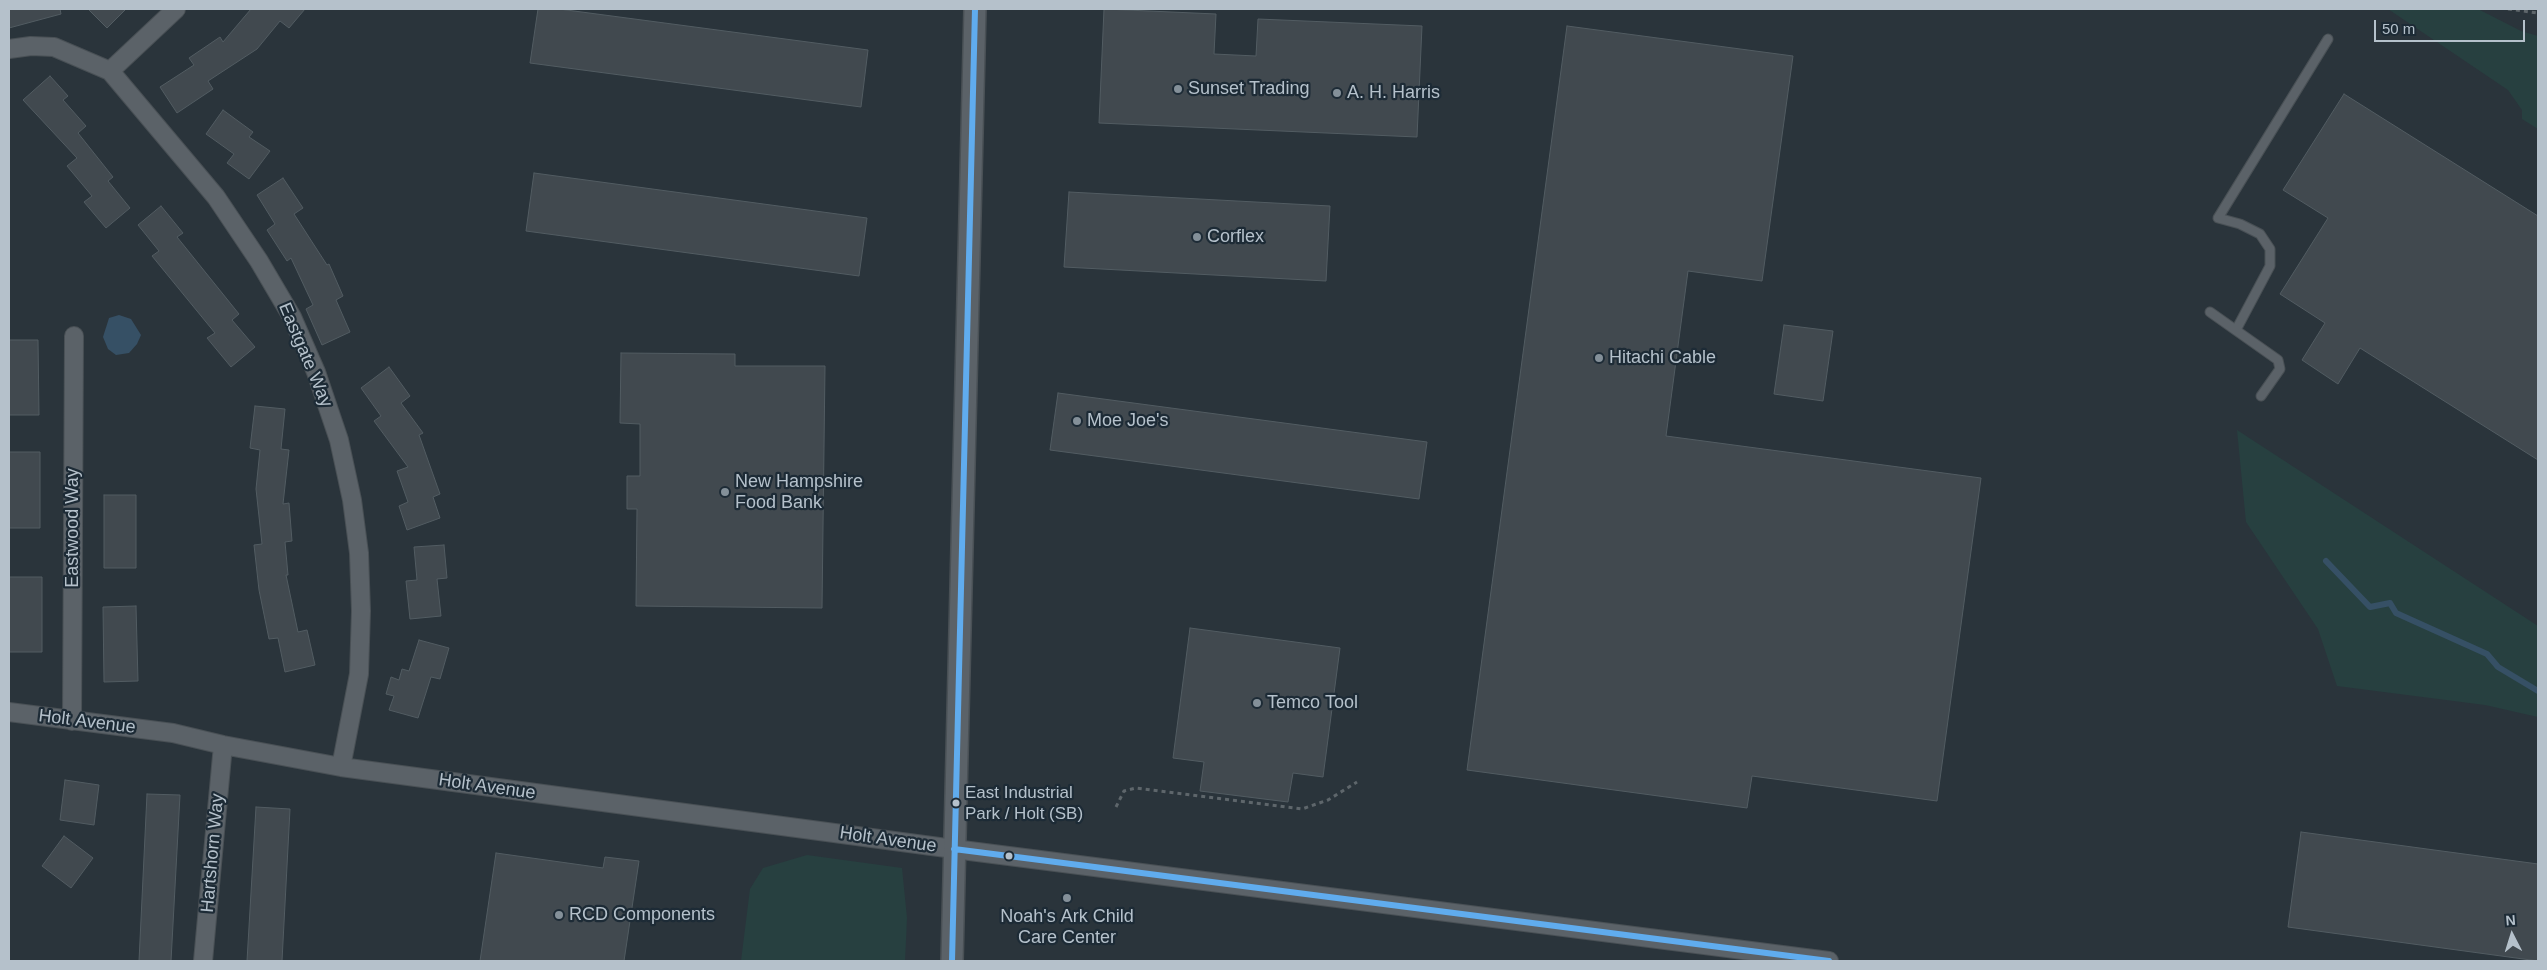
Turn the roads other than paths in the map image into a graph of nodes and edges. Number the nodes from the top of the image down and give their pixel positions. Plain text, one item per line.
1 (176, 9) edge
2 (976, 9) edge
3 (2328, 39) dead end
4 (9, 49) edge
5 (110, 71) junction
6 (2210, 312) dead end
7 (2236, 330) junction
8 (74, 336) dead end
9 (2261, 396) dead end
10 (9, 712) edge
11 (72, 720) junction
12 (223, 745) junction
13 (341, 767) junction
14 (954, 849) junction
15 (1739, 955) edge
16 (204, 961) edge
17 (952, 961) edge
18 (1829, 961) edge

1 - 5 street
2 - 14 street
3 - 7 lane
4 - 5 street, Eastgate Way
5 - 13 street, Eastgate Way
6 - 7 lane
7 - 9 lane
8 - 11 street, Eastwood Way
10 - 11 street, Holt Avenue
11 - 12 street, Holt Avenue
12 - 13 street, Holt Avenue
12 - 16 street, Hartshorn Way
13 - 14 street, Holt Avenue
14 - 15 street, Holt Avenue
14 - 17 street
15 - 18 street, Holt Avenue

